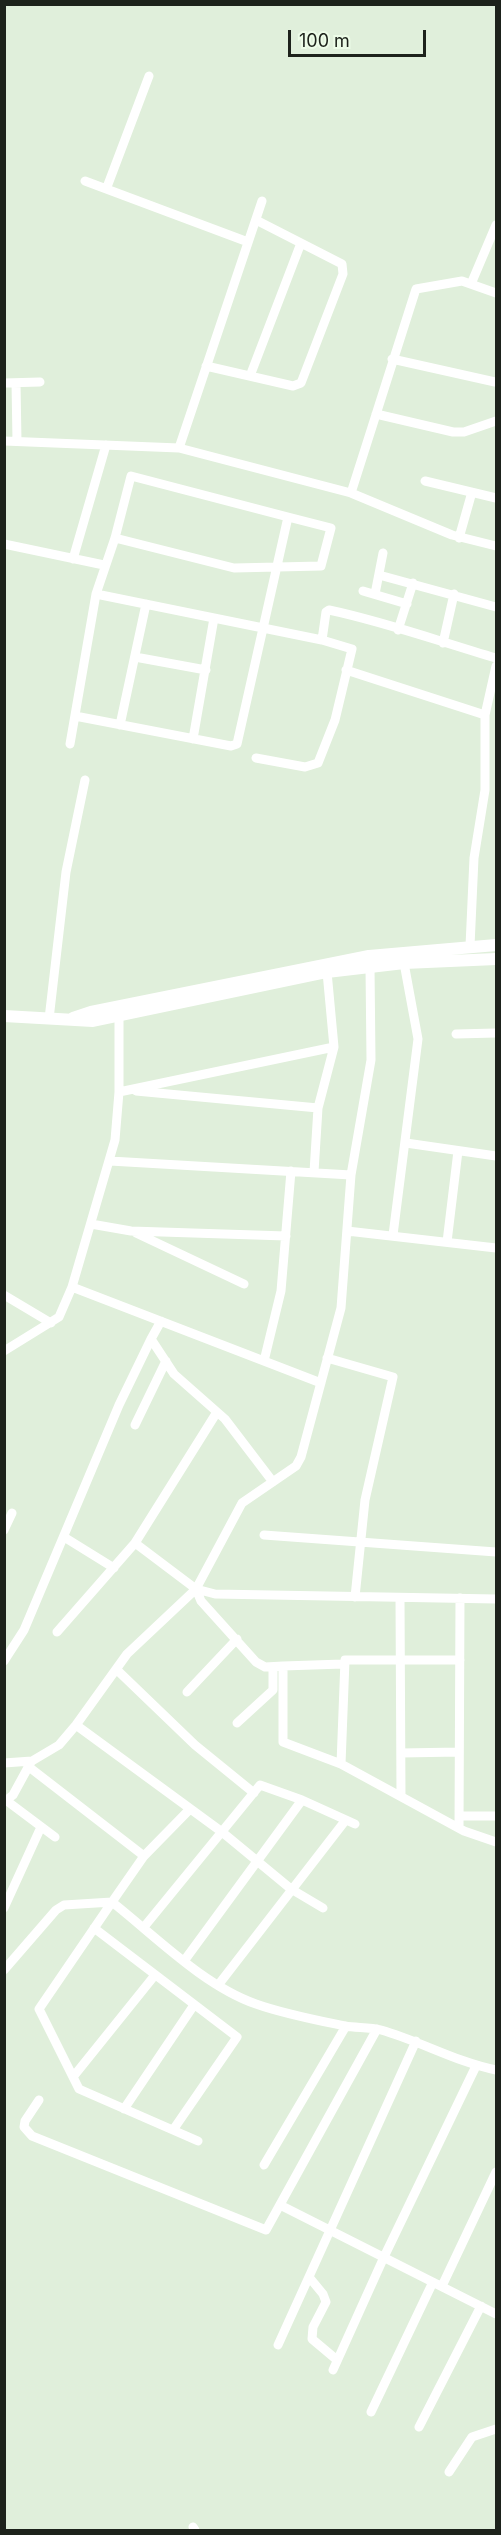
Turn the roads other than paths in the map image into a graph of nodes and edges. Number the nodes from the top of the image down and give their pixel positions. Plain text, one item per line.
1 (149, 76) dead end
2 (85, 181) dead end
3 (107, 187) junction
4 (262, 201) dead end
5 (256, 220) junction
6 (496, 225) edge
7 (248, 242) junction
8 (301, 243) junction
9 (471, 284) junction
10 (496, 293) edge
11 (392, 359) junction
12 (206, 366) junction
13 (250, 376) junction
14 (40, 382) dead end
15 (495, 382) edge
16 (4, 383) edge
17 (16, 383) junction
18 (376, 414) junction
19 (496, 421) edge
20 (4, 441) edge
21 (16, 441) junction
22 (106, 445) junction
23 (179, 448) junction
24 (425, 481) dead end
25 (472, 492) junction
26 (351, 493) junction
27 (496, 498) edge
28 (288, 517) junction
29 (459, 537) junction
30 (115, 538) junction
31 (4, 544) edge
32 (496, 546) edge
33 (382, 553) dead end
34 (73, 559) junction
35 (104, 565) junction
36 (278, 566) junction
37 (379, 575) junction
38 (414, 583) junction
39 (363, 591) dead end
40 (96, 594) junction
41 (375, 594) junction
42 (454, 594) junction
43 (146, 604) junction
44 (407, 604) junction
45 (496, 607) edge
46 (214, 618) junction
47 (263, 628) junction
48 (398, 630) junction
49 (322, 640) junction
50 (442, 643) junction
51 (135, 657) junction
52 (496, 658) edge
53 (496, 666) edge
54 (206, 670) junction
55 (346, 670) junction
56 (485, 715) junction
57 (75, 716) junction
58 (120, 725) junction
59 (193, 739) junction
60 (70, 744) dead end
61 (256, 758) dead end
62 (85, 780) dead end
63 (496, 945) edge
64 (470, 946) junction
65 (496, 959) edge
66 (404, 963) junction
67 (370, 967) junction
68 (327, 972) junction
69 (4, 1016) edge
70 (119, 1018) junction
71 (49, 1019) junction
72 (67, 1020) junction
73 (496, 1033) edge
74 (456, 1034) dead end
75 (334, 1047) junction
76 (123, 1091) junction
77 (318, 1108) junction
78 (406, 1143) junction
79 (458, 1151) junction
80 (496, 1156) edge
81 (110, 1161) junction
82 (291, 1171) junction
83 (314, 1173) junction
84 (351, 1175) junction
85 (91, 1224) junction
86 (131, 1231) junction
87 (347, 1231) junction
88 (393, 1235) junction
89 (286, 1236) junction
90 (447, 1242) junction
91 (496, 1248) edge
92 (244, 1284) dead end
93 (72, 1287) junction
94 (4, 1295) edge
95 (160, 1321) junction
96 (51, 1323) junction
97 (151, 1339) junction
98 (4, 1351) edge
99 (327, 1358) junction
100 (166, 1361) junction
101 (264, 1361) junction
102 (321, 1383) junction
103 (217, 1412) junction
104 (135, 1425) dead end
105 (273, 1482) junction
106 (12, 1513) dead end
107 (4, 1530) edge
108 (264, 1535) dead end
109 (64, 1538) junction
110 (359, 1542) junction
111 (135, 1543) junction
112 (496, 1552) edge
113 (114, 1568) junction
114 (196, 1589) junction
115 (355, 1597) junction
116 (400, 1598) junction
117 (460, 1598) junction
118 (496, 1599) edge
119 (57, 1632) dead end
120 (237, 1638) junction
121 (401, 1658) junction
122 (460, 1659) junction
123 (4, 1661) edge
124 (343, 1664) junction
125 (278, 1666) junction
126 (116, 1669) junction
127 (187, 1692) dead end
128 (237, 1723) dead end
129 (76, 1725) junction
130 (459, 1752) junction
131 (401, 1753) junction
132 (4, 1763) edge
133 (31, 1764) junction
134 (341, 1764) junction
135 (254, 1792) junction
136 (401, 1796) junction
137 (302, 1800) junction
138 (6, 1801) edge
139 (189, 1810) junction
140 (459, 1816) junction
141 (496, 1816) edge
142 (345, 1821) junction
143 (355, 1824) dead end
144 (40, 1827) junction
145 (459, 1828) junction
146 (222, 1832) junction
147 (56, 1837) dead end
148 (496, 1842) edge
149 (144, 1856) junction
150 (258, 1862) junction
151 (291, 1889) junction
152 (112, 1902) junction
153 (4, 1908) edge
154 (323, 1908) dead end
155 (144, 1927) junction
156 (94, 1928) junction
157 (184, 1961) junction
158 (4, 1970) edge
159 (155, 1975) junction
160 (219, 1984) junction
161 (194, 2005) junction
162 (346, 2026) junction
163 (377, 2029) junction
164 (416, 2041) junction
165 (476, 2066) junction
166 (496, 2070) edge
167 (73, 2077) junction
168 (39, 2100) dead end
169 (124, 2109) junction
170 (173, 2130) junction
171 (198, 2141) dead end
172 (264, 2165) dead end
173 (496, 2172) edge
174 (280, 2205) junction
175 (330, 2231) junction
176 (384, 2257) junction
177 (309, 2277) junction
178 (438, 2284) junction
179 (481, 2306) junction
180 (496, 2314) edge
181 (278, 2345) dead end
182 (338, 2360) junction
183 (333, 2370) dead end
184 (371, 2412) dead end
185 (419, 2427) dead end
186 (496, 2429) edge
187 (449, 2472) dead end

1 - 3 street
2 - 3 street
3 - 7 street
4 - 5 street
5 - 7 street
5 - 8 street
6 - 9 street
7 - 12 street
8 - 13 street
8 - 13 street
9 - 10 street
9 - 11 street
11 - 15 street
11 - 18 street
12 - 13 street
12 - 23 street
14 - 17 street
16 - 17 street
17 - 21 street
18 - 19 street
18 - 26 street
20 - 21 street
21 - 22 street
22 - 23 street
22 - 34 street
23 - 26 street
24 - 25 street
25 - 27 street
25 - 29 street
26 - 29 street
28 - 30 street
28 - 36 street
28 - 36 street
29 - 32 street
30 - 35 street
30 - 36 street
31 - 34 street
33 - 37 street
34 - 35 street
35 - 40 street
36 - 47 street
37 - 38 street
37 - 41 street
38 - 42 street
38 - 44 street
39 - 41 street
40 - 43 street
40 - 57 street
41 - 44 street
42 - 45 street
42 - 50 street
43 - 46 street
43 - 51 street
44 - 48 street
46 - 47 street
46 - 54 street
47 - 49 street
47 - 59 street
48 - 49 street
48 - 50 street
49 - 55 street
50 - 52 street
51 - 54 street
51 - 58 street
53 - 56 street
54 - 59 street
55 - 56 street
55 - 61 street
56 - 64 street
57 - 58 street
57 - 60 street
58 - 59 street
62 - 71 street
63 - 64 main road
64 - 72 main road
65 - 66 main road
66 - 67 main road
66 - 78 street
67 - 68 main road
67 - 84 street
68 - 70 main road
68 - 75 street
69 - 71 main road
70 - 72 main road
70 - 76 street
71 - 72 main road
73 - 74 street
75 - 76 street
75 - 77 street
76 - 77 street
76 - 81 street
77 - 83 street
78 - 79 street
78 - 88 street
79 - 80 street
79 - 90 street
81 - 82 street
81 - 85 street
82 - 83 street
82 - 89 street
83 - 84 street
84 - 87 street
85 - 86 street
85 - 93 street
86 - 89 street
86 - 92 street
87 - 88 street
87 - 99 street
88 - 90 street
89 - 101 street
90 - 91 street
93 - 95 street
93 - 96 street
94 - 96 street
95 - 97 street
95 - 101 street
96 - 98 street
97 - 100 street
97 - 109 street
99 - 102 street
99 - 110 street
100 - 103 street
100 - 104 street
101 - 102 street
102 - 105 street
103 - 105 street
103 - 111 street
105 - 114 street
106 - 107 street
108 - 110 street
109 - 113 street
109 - 123 street
110 - 112 street
110 - 115 street
111 - 113 street
111 - 114 street
113 - 119 street
114 - 115 street
114 - 120 street
114 - 126 street
115 - 116 street
116 - 117 street
116 - 121 street
117 - 118 street
117 - 122 street
120 - 125 street
120 - 127 street
121 - 122 street
121 - 124 street
121 - 131 street
122 - 130 street
124 - 125 street
124 - 134 street
125 - 128 street
125 - 134 street
126 - 129 street
126 - 135 street
129 - 133 street
129 - 139 street
130 - 131 street
130 - 140 street
131 - 136 street
132 - 133 street
133 - 138 street
133 - 149 street
134 - 136 street
135 - 137 street
135 - 146 street
136 - 145 street
137 - 142 street
137 - 150 street
138 - 144 street
139 - 146 street
139 - 149 street
140 - 141 street
140 - 145 street
142 - 143 street
142 - 151 street
144 - 147 street
144 - 153 street
145 - 148 street
146 - 150 street
146 - 155 street
149 - 152 street
150 - 151 street
150 - 157 street
151 - 154 street
151 - 160 street
152 - 155 street
152 - 156 street
152 - 158 street
155 - 157 street
156 - 159 street
156 - 167 street
157 - 160 street
159 - 161 street
159 - 167 street
160 - 162 street
161 - 169 street
161 - 170 street
162 - 163 street
162 - 172 street
163 - 164 street
163 - 174 street
164 - 165 street
164 - 175 street
165 - 166 street
165 - 176 street
167 - 169 street
168 - 174 street
169 - 170 street
170 - 171 street
173 - 178 street
174 - 175 street
175 - 176 street
175 - 177 street
176 - 178 street
176 - 182 street
177 - 181 street
177 - 182 street
178 - 179 street
178 - 184 street
179 - 180 street
179 - 185 street
182 - 183 street
186 - 187 street

